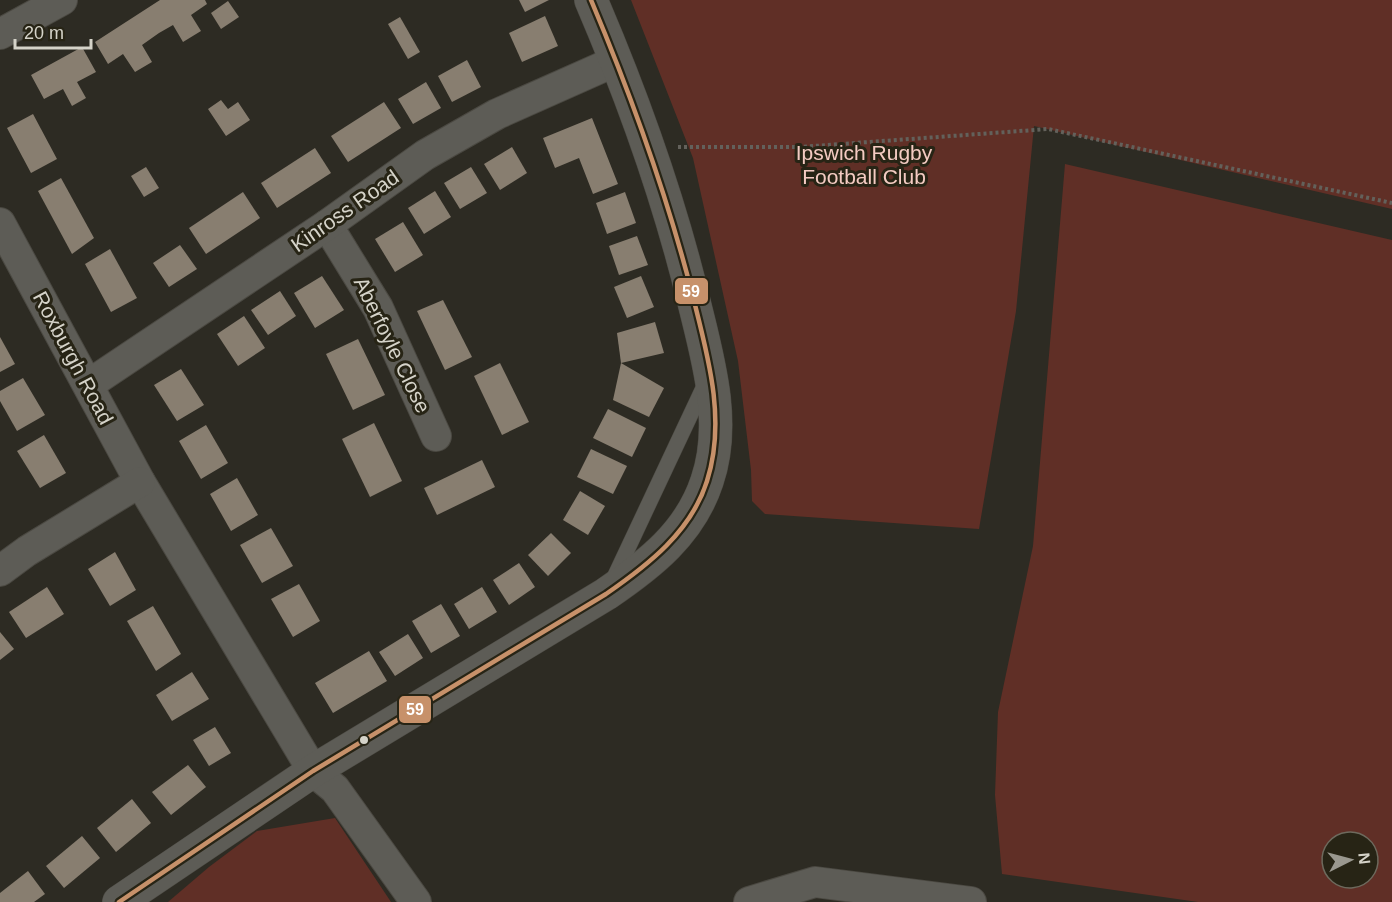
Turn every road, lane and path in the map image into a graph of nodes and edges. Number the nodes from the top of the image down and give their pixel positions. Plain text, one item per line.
1 (62, 0) edge
2 (591, 0) edge
3 (0, 34) edge
4 (616, 61) junction
5 (653, 156) junction
6 (1392, 203) edge
7 (0, 223) edge
8 (327, 225) junction
9 (710, 373) junction
10 (88, 385) junction
11 (436, 436) dead end
12 (140, 482) junction
13 (0, 571) edge
14 (606, 594) junction
15 (314, 771) junction
16 (119, 902) edge
17 (416, 902) edge
18 (749, 902) edge
19 (971, 902) edge

1 - 3 street
2 - 4 street
4 - 5 street
4 - 8 street, Kinross Road
5 - 6 path
5 - 9 street
7 - 10 street, Roxburgh Road
8 - 10 street, Kinross Road
8 - 11 street, Aberfoyle Close
9 - 14 lane
9 - 14 street
10 - 12 street, Roxburgh Road
12 - 13 street
12 - 15 street, Roxburgh Road
14 - 15 street
15 - 16 street
15 - 17 street, Roxburgh Road
18 - 19 street

